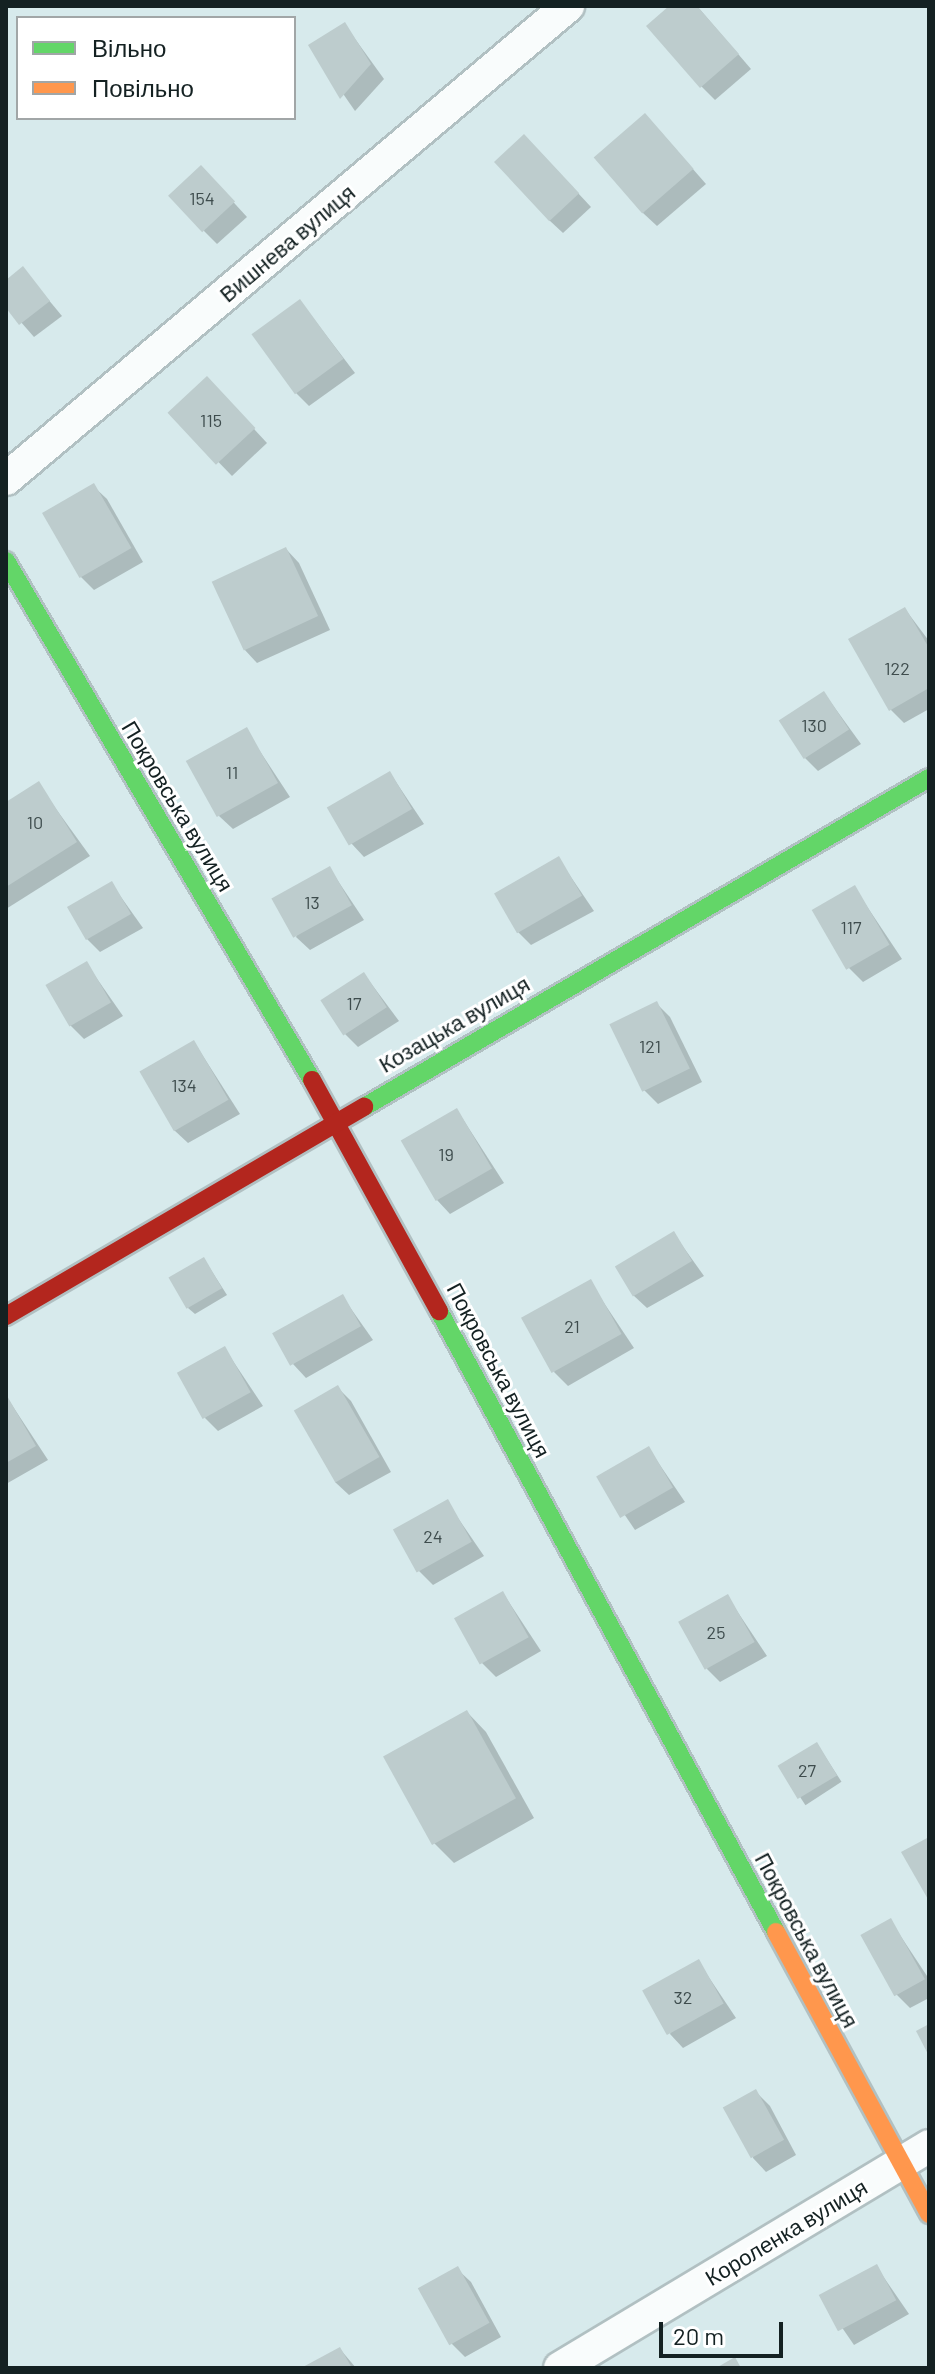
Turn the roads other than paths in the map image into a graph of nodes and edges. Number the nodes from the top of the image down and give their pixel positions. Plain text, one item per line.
1 (568, 6) edge
2 (6, 479) edge
3 (6, 561) edge
4 (929, 778) edge
5 (336, 1120) junction
6 (6, 1316) edge
7 (929, 2146) edge
8 (901, 2163) junction
9 (929, 2214) edge
10 (560, 2368) edge

1 - 2 street, Вишнева вулиця
3 - 5 street, Покровська вулиця
4 - 5 street, Козацька вулиця
5 - 6 street, Козацька вулиця
5 - 8 street, Покровська вулиця
7 - 8 street, Короленка вулиця
8 - 9 street, Покровська вулиця
8 - 10 street, Короленка вулиця

